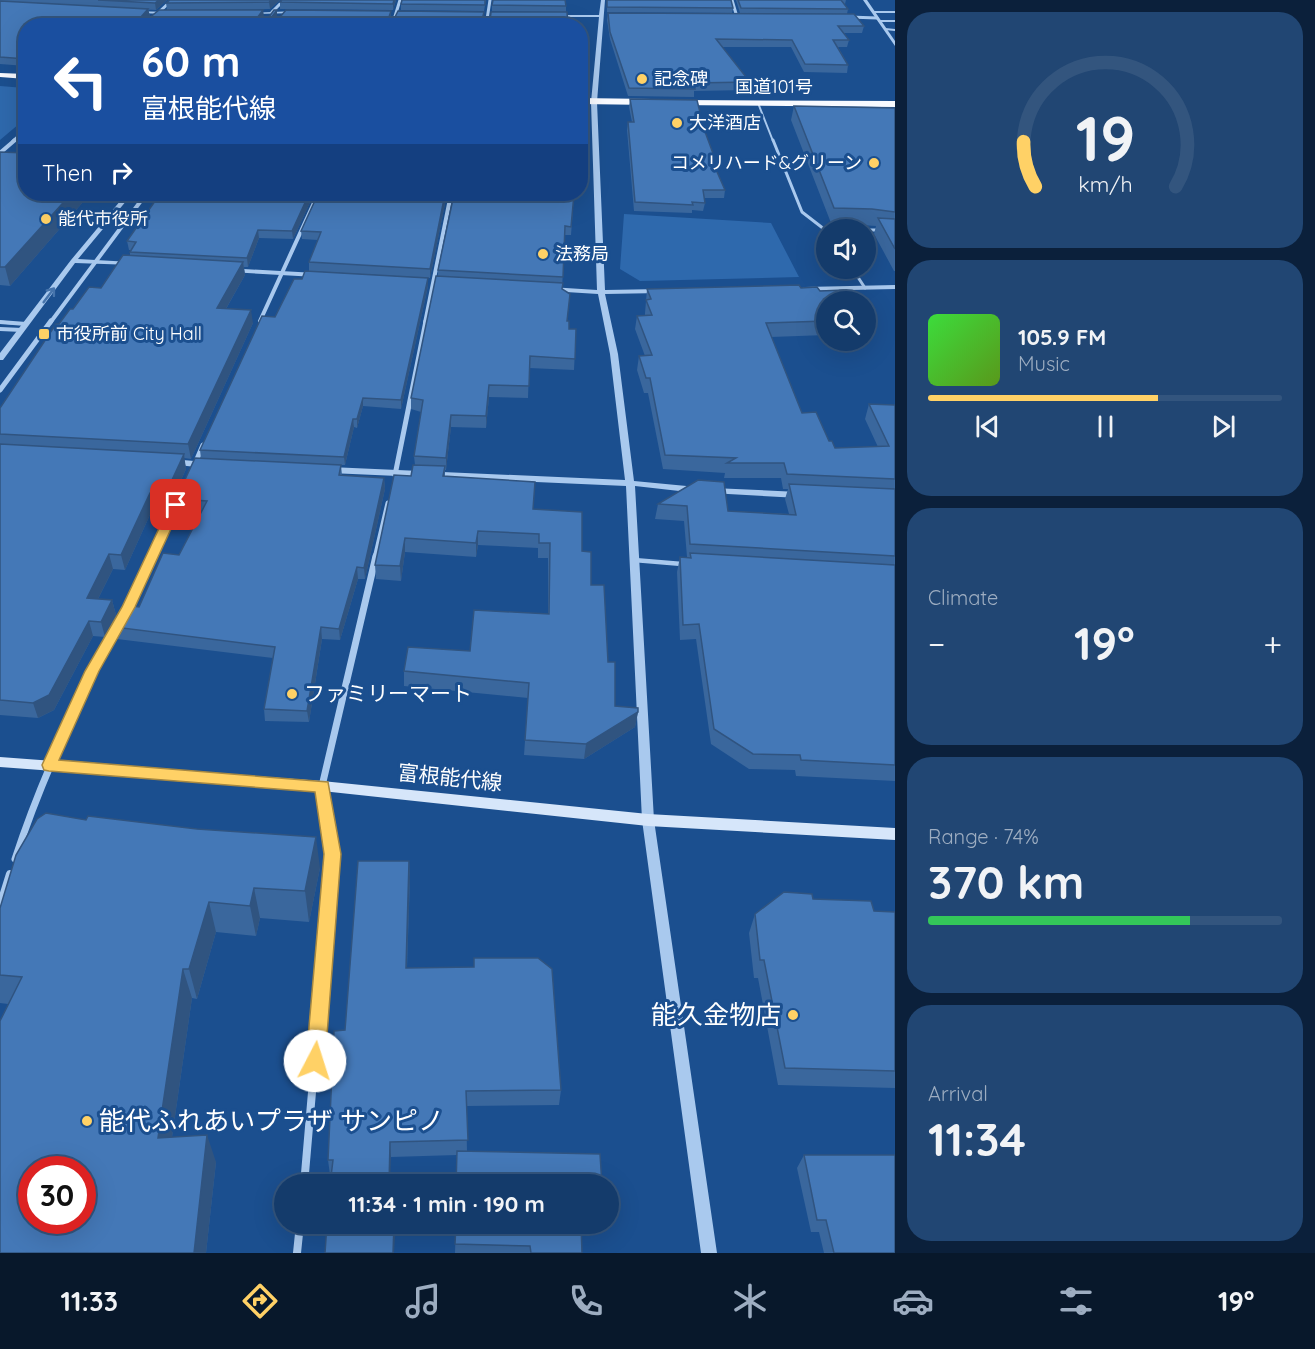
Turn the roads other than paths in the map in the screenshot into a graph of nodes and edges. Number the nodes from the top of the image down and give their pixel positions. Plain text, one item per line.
1 (172, 0) edge
2 (284, 0) edge
3 (400, 0) edge
4 (490, 0) edge
5 (603, 0) edge
6 (732, 0) edge
7 (865, 0) edge
8 (125, 11) edge
9 (272, 12) junction
10 (285, 12) junction
11 (306, 12) edge
12 (387, 12) edge
13 (873, 12) junction
14 (895, 12) edge
15 (158, 13) junction
16 (181, 13) edge
17 (238, 13) edge
18 (398, 13) junction
19 (409, 13) edge
20 (476, 15) edge
21 (487, 15) junction
22 (498, 15) edge
23 (552, 16) edge
24 (603, 16) junction
25 (726, 17) edge
26 (842, 17) edge
27 (152, 18) edge
28 (268, 18) edge
29 (281, 18) edge
30 (396, 18) edge
31 (487, 18) edge
32 (879, 21) junction
33 (895, 23) edge
34 (885, 29) junction
35 (895, 30) edge
36 (895, 45) edge
37 (0, 75) edge
38 (18, 76) edge
39 (588, 102) edge
40 (594, 102) junction
41 (758, 103) junction
42 (895, 105) edge
43 (18, 138) edge
44 (0, 155) edge
45 (8, 157) edge
46 (123, 201) edge
47 (141, 201) edge
48 (315, 201) edge
49 (449, 201) edge
50 (816, 222) edge
51 (876, 230) edge
52 (885, 230) edge
53 (73, 261) junction
54 (94, 261) junction
55 (141, 264) edge
56 (223, 270) edge
57 (282, 274) junction
58 (328, 276) edge
59 (859, 279) edge
60 (420, 281) edge
61 (432, 281) junction
62 (443, 282) edge
63 (895, 287) edge
64 (544, 288) edge
65 (865, 288) junction
66 (796, 289) edge
67 (670, 291) edge
68 (601, 292) junction
69 (0, 322) edge
70 (24, 327) junction
71 (257, 327) edge
72 (0, 329) edge
73 (0, 358) edge
74 (0, 390) edge
75 (204, 443) edge
76 (166, 461) edge
77 (195, 464) junction
78 (218, 465) edge
79 (325, 470) edge
80 (395, 473) junction
81 (190, 475) edge
82 (630, 483) junction
83 (185, 485) edge
84 (393, 485) edge
85 (813, 495) edge
86 (390, 496) edge
87 (634, 560) junction
88 (683, 564) edge
89 (0, 762) edge
90 (49, 765) junction
91 (322, 786) junction
92 (648, 820) junction
93 (895, 834) edge
94 (0, 906) edge
95 (305, 1174) edge
96 (299, 1234) edge
97 (297, 1253) edge
98 (709, 1253) edge

1 - 15 street
2 - 9 street
3 - 18 street
4 - 21 street
5 - 24 street
6 - 25 street
7 - 13 street
8 - 15 street
9 - 10 street
9 - 17 street
9 - 28 street
10 - 11 street
10 - 29 street
12 - 18 street
13 - 14 lane
13 - 32 street
15 - 16 street
15 - 27 street
18 - 19 street
18 - 30 street
20 - 21 street
21 - 22 street
21 - 31 street
23 - 24 street
24 - 40 street
26 - 32 street
32 - 33 lane
32 - 34 street
34 - 35 lane
34 - 36 street
37 - 38 highway
39 - 40 highway, 国道101号
40 - 41 highway, 国道101号
40 - 68 street
41 - 42 highway, 国道101号
41 - 50 lane
43 - 44 street
44 - 45 street
46 - 53 street
47 - 54 street
48 - 57 street
49 - 61 street
51 - 52 lane
53 - 54 street
70 -> 53 street
54 - 55 street
54 - 74 street
56 - 57 street
57 - 58 street
57 - 71 street
59 - 65 lane
60 - 61 street
61 - 62 street
61 - 80 street
63 - 65 street
64 - 68 street
65 - 66 street
67 - 68 street
68 - 82 street
69 - 70 lane
70 - 72 lane
70 - 73 street
75 - 77 street
76 - 77 street
77 - 78 street
77 - 81 street
79 - 80 street
80 - 82 street
80 - 84 street
82 - 85 street
82 - 87 street
83 - 90 street
86 - 91 street
87 - 88 lane
87 - 92 street
89 - 90 main road, 富根能代線
90 - 91 main road, 富根能代線
90 - 94 street
91 - 92 main road, 富根能代線
91 - 95 street
92 - 93 main road, 富根能代線
92 - 98 street
96 - 97 street

